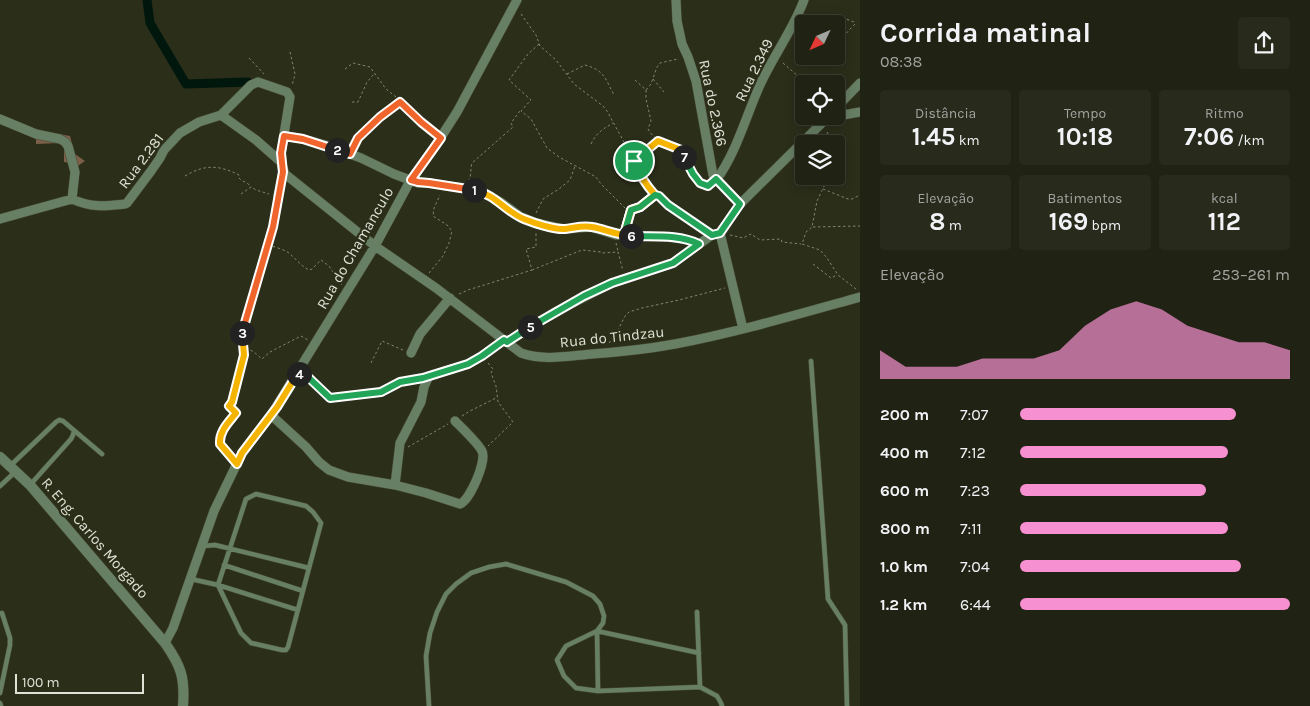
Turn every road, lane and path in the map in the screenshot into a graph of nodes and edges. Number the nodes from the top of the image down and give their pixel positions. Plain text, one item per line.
1 (676, 0) edge
2 (804, 0) edge
3 (515, 4) edge
4 (845, 19) edge
5 (845, 35) edge
6 (539, 44) junction
7 (686, 51) junction
8 (290, 52) dead end
9 (775, 56) junction
10 (249, 58) dead end
11 (345, 69) dead end
12 (375, 73) junction
13 (566, 74) junction
14 (797, 75) edge
15 (267, 78) dead end
16 (653, 78) dead end
17 (635, 80) dead end
18 (860, 83) edge
19 (646, 90) junction
20 (664, 92) dead end
21 (614, 94) dead end
22 (290, 97) junction
23 (845, 99) edge
24 (352, 102) dead end
25 (400, 102) junction
26 (521, 111) junction
27 (860, 112) edge
28 (845, 114) edge
29 (221, 115) junction
30 (0, 119) edge
31 (614, 122) junction
32 (820, 125) joint
33 (829, 135) edge
34 (284, 136) junction
35 (441, 138) junction
36 (658, 141) junction
37 (591, 144) dead end
38 (350, 154) junction
39 (281, 157) junction
40 (634, 161) junction
41 (575, 166) junction
42 (185, 176) dead end
43 (716, 179) junction
44 (411, 180) junction
45 (444, 185) junction
46 (825, 185) edge
47 (251, 187) junction
48 (465, 188) junction
49 (823, 189) junction
50 (241, 194) dead end
51 (655, 195) junction
52 (860, 195) edge
53 (278, 196) junction
54 (72, 199) junction
55 (740, 204) junction
56 (631, 210) junction
57 (0, 219) edge
58 (535, 223) junction
59 (860, 226) edge
60 (812, 227) junction
61 (716, 234) junction
62 (626, 235) junction
63 (699, 244) junction
64 (802, 244) junction
65 (267, 245) junction
66 (375, 246) junction
67 (814, 264) dead end
68 (532, 270) junction
69 (838, 275) junction
70 (625, 279) junction
71 (424, 280) junction
72 (733, 287) junction
73 (348, 290) junction
74 (860, 292) edge
75 (860, 297) edge
76 (451, 300) junction
77 (743, 329) junction
78 (317, 341) junction
79 (505, 341) junction
80 (242, 343) junction
81 (411, 353) joint
82 (602, 353) junction
83 (482, 356) junction
84 (811, 361) dead end
85 (371, 363) dead end
86 (298, 373) junction
87 (429, 376) junction
88 (274, 411) junction
89 (455, 421) dead end
90 (74, 431) junction
91 (482, 452) junction
92 (102, 454) dead end
93 (0, 457) edge
94 (237, 464) junction
95 (13, 469) junction
96 (30, 485) junction
97 (395, 485) junction
98 (0, 486) edge
99 (202, 546) junction
100 (230, 548) junction
101 (224, 566) junction
102 (309, 568) junction
103 (191, 579) junction
104 (218, 585) junction
105 (303, 591) junction
106 (298, 610) junction
107 (697, 612) dead end
108 (2, 613) dead end
109 (597, 631) junction
110 (164, 642) junction
111 (699, 653) junction
112 (700, 686) junction
113 (598, 691) junction
114 (0, 693) edge
115 (183, 706) edge
116 (429, 706) edge
117 (722, 706) edge
118 (847, 706) edge

1 - 7 street, Rua do 2.366
2 - 9 street, Rua 2.349
3 - 6 path
3 - 35 street, Rua do Chamanculo
4 - 5 path
6 - 13 path
6 - 26 path
7 - 19 path
7 - 43 street, Rua do 2.366
8 - 22 path
9 - 14 path
9 - 43 street, Rua 2.349
10 - 15 path
11 - 12 path
12 - 24 path
12 - 25 path
13 - 21 path
13 - 31 path
16 - 20 path
17 - 19 path
18 - 23 street
19 - 36 path
22 - 29 street, Rua 2.281
22 - 34 street
25 - 35 path
25 - 38 path
26 - 41 path
26 - 48 path
27 - 28 street
29 - 39 street, Rua do Tindzau
29 - 54 street, Rua 2.281
30 - 54 street
31 - 37 path
31 - 40 path
32 - 33 path
32 - 55 street
34 - 38 street
34 - 39 street
35 - 44 street, Rua do Chamanculo
36 - 40 path
36 - 43 path
38 - 44 street
39 - 53 street
39 - 66 street, Rua do Tindzau
40 - 51 path
41 - 56 path
41 - 58 path
42 - 47 path
43 - 55 street, Rua do 2.366
44 - 45 street
44 - 66 street, Rua do Chamanculo
45 - 48 street
45 - 71 path
46 - 49 path
47 - 50 path
47 - 53 path
48 - 58 street
49 - 52 path
49 - 60 path
51 - 56 path
51 - 61 path
53 - 65 path
54 - 57 street
55 - 61 street
56 - 62 path
58 - 62 street
58 - 68 path
59 - 60 path
60 - 64 path
61 - 63 street
61 - 64 path
61 - 72 street
62 - 63 street
63 - 70 street
64 - 69 path
65 - 73 path
65 - 80 path
66 - 71 street, Rua do Tindzau
66 - 73 street, Rua do Chamanculo
67 - 69 path
68 - 70 path
68 - 76 path
69 - 74 path
70 - 79 street
71 - 76 street, Rua do Tindzau
72 - 77 street
72 - 82 path
73 - 78 street, Rua do Chamanculo
75 - 77 street, Rua do Tindzau
76 - 79 street, Rua do Tindzau
76 - 81 street
77 - 82 street, Rua do Tindzau
78 - 80 path
78 - 86 street, Rua do Chamanculo
79 - 82 street, Rua do Tindzau
79 - 83 street
80 - 94 path
81 - 85 path
83 - 87 street
83 - 91 path
84 - 118 lane
86 - 87 path
86 - 88 street, Rua do Chamanculo
87 - 97 street
88 - 94 street, Rua do Chamanculo
88 - 97 street
89 - 91 street
90 - 92 lane
90 - 95 lane
90 - 96 lane
91 - 97 street
93 - 95 street, R. Eng. Carlos Morgado
94 - 99 street, Rua do Chamanculo
95 - 96 street, R. Eng. Carlos Morgado
95 - 98 lane
96 - 110 street, R. Eng. Carlos Morgado
99 - 100 lane
99 - 103 street, Rua do Chamanculo
100 - 101 lane
100 - 102 lane
100 - 102 lane
101 - 104 lane
101 - 105 lane
102 - 105 lane
103 - 104 lane
103 - 110 street, Rua do Chamanculo
104 - 106 lane
104 - 106 lane
105 - 106 lane
107 - 111 lane
108 - 114 lane
109 - 111 lane
109 - 113 lane
109 - 113 lane
109 - 116 lane
110 - 115 street, R. Eng. Carlos Morgado
111 - 112 lane
112 - 113 lane
112 - 117 lane

